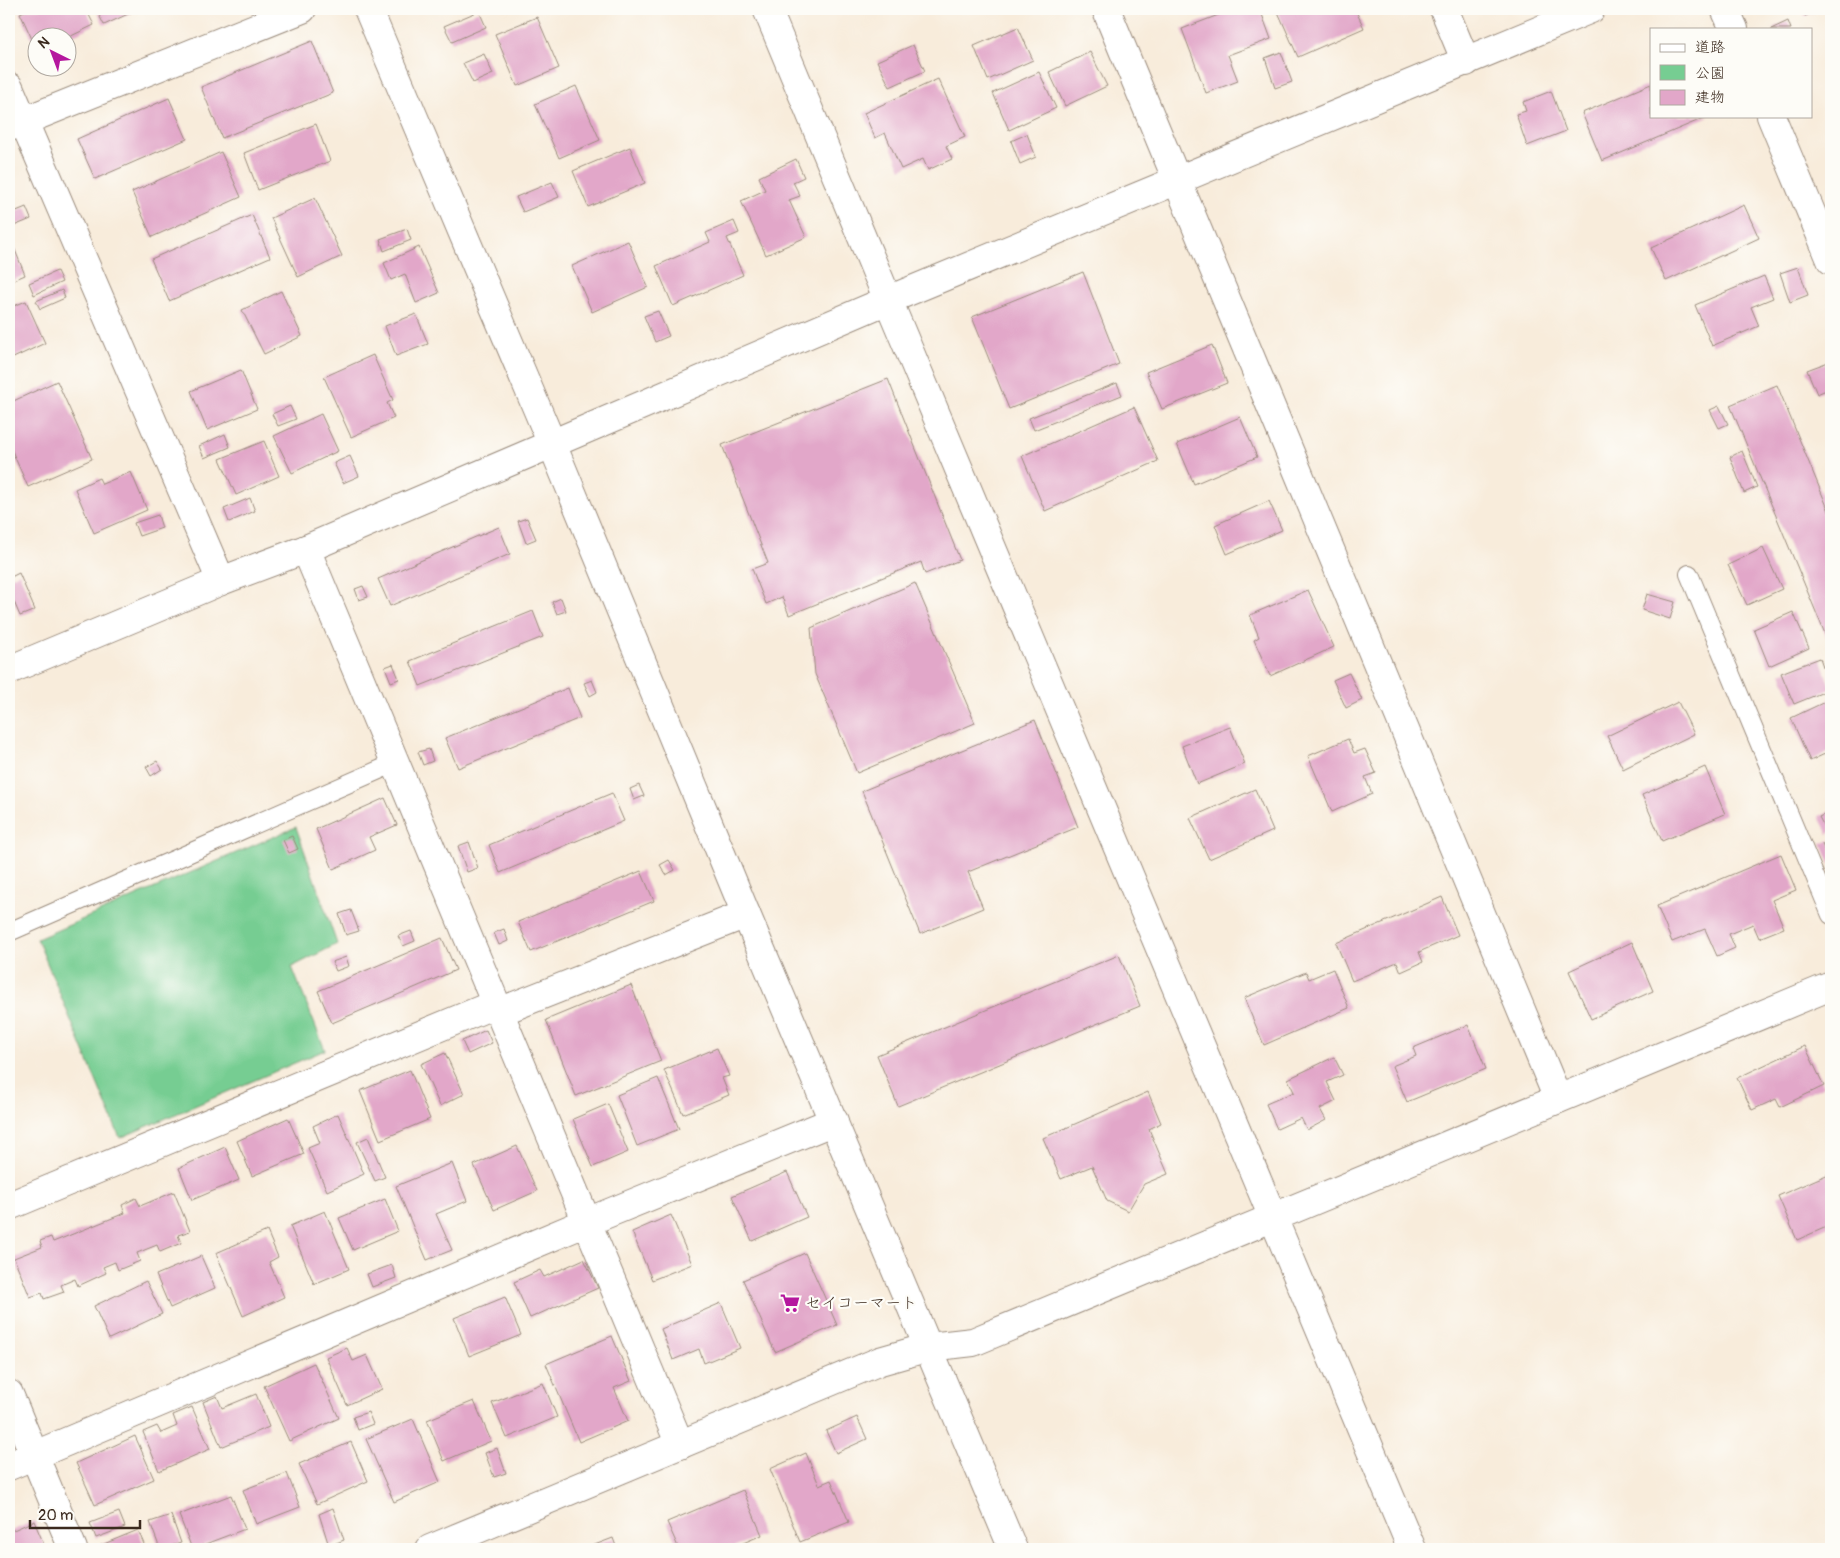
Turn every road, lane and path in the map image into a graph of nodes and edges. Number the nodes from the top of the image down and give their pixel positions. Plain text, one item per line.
1 (302, 9) edge
2 (368, 9) edge
3 (767, 9) edge
4 (1106, 9) edge
5 (1444, 9) edge
6 (1591, 9) edge
7 (1726, 9) edge
8 (1734, 28) edge
9 (1466, 62) junction
10 (9, 87) edge
11 (1772, 118) edge
12 (16, 124) edge
13 (1177, 179) junction
14 (1831, 260) edge
15 (888, 300) junction
16 (552, 444) junction
17 (306, 549) junction
18 (1689, 574) dead end
19 (221, 581) junction
20 (9, 670) edge
21 (395, 763) junction
22 (746, 914) junction
23 (1831, 915) edge
24 (9, 932) edge
25 (1831, 986) edge
26 (497, 1008) junction
27 (1558, 1099) junction
28 (834, 1121) junction
29 (9, 1206) edge
30 (1273, 1216) junction
31 (587, 1222) junction
32 (929, 1347) junction
33 (9, 1394) edge
34 (680, 1445) junction
35 (34, 1455) junction
36 (9, 1466) edge
37 (73, 1549) edge
38 (430, 1549) edge
39 (1013, 1549) edge
40 (1412, 1549) edge

1 - 12 street
2 - 16 street
3 - 15 street
4 - 13 street
5 - 9 street
6 - 9 street
7 - 8 street
9 - 13 street
10 - 12 street
11 - 14 street
12 - 19 street
13 - 15 street
13 - 27 street
15 - 16 street
15 - 30 street
16 - 17 street
16 - 22 street
17 - 19 street
17 - 21 street
18 - 23 lane
19 - 20 street
21 - 24 lane
21 - 26 street
22 - 26 street
22 - 28 street
25 - 27 street
26 - 29 street
26 - 31 street
27 - 30 street
28 - 31 street
28 - 32 street
30 - 32 street
30 - 40 street
31 - 34 street
31 - 35 street
32 - 34 street
32 - 39 street
33 - 35 street
34 - 38 street
35 - 36 street
35 - 37 street

